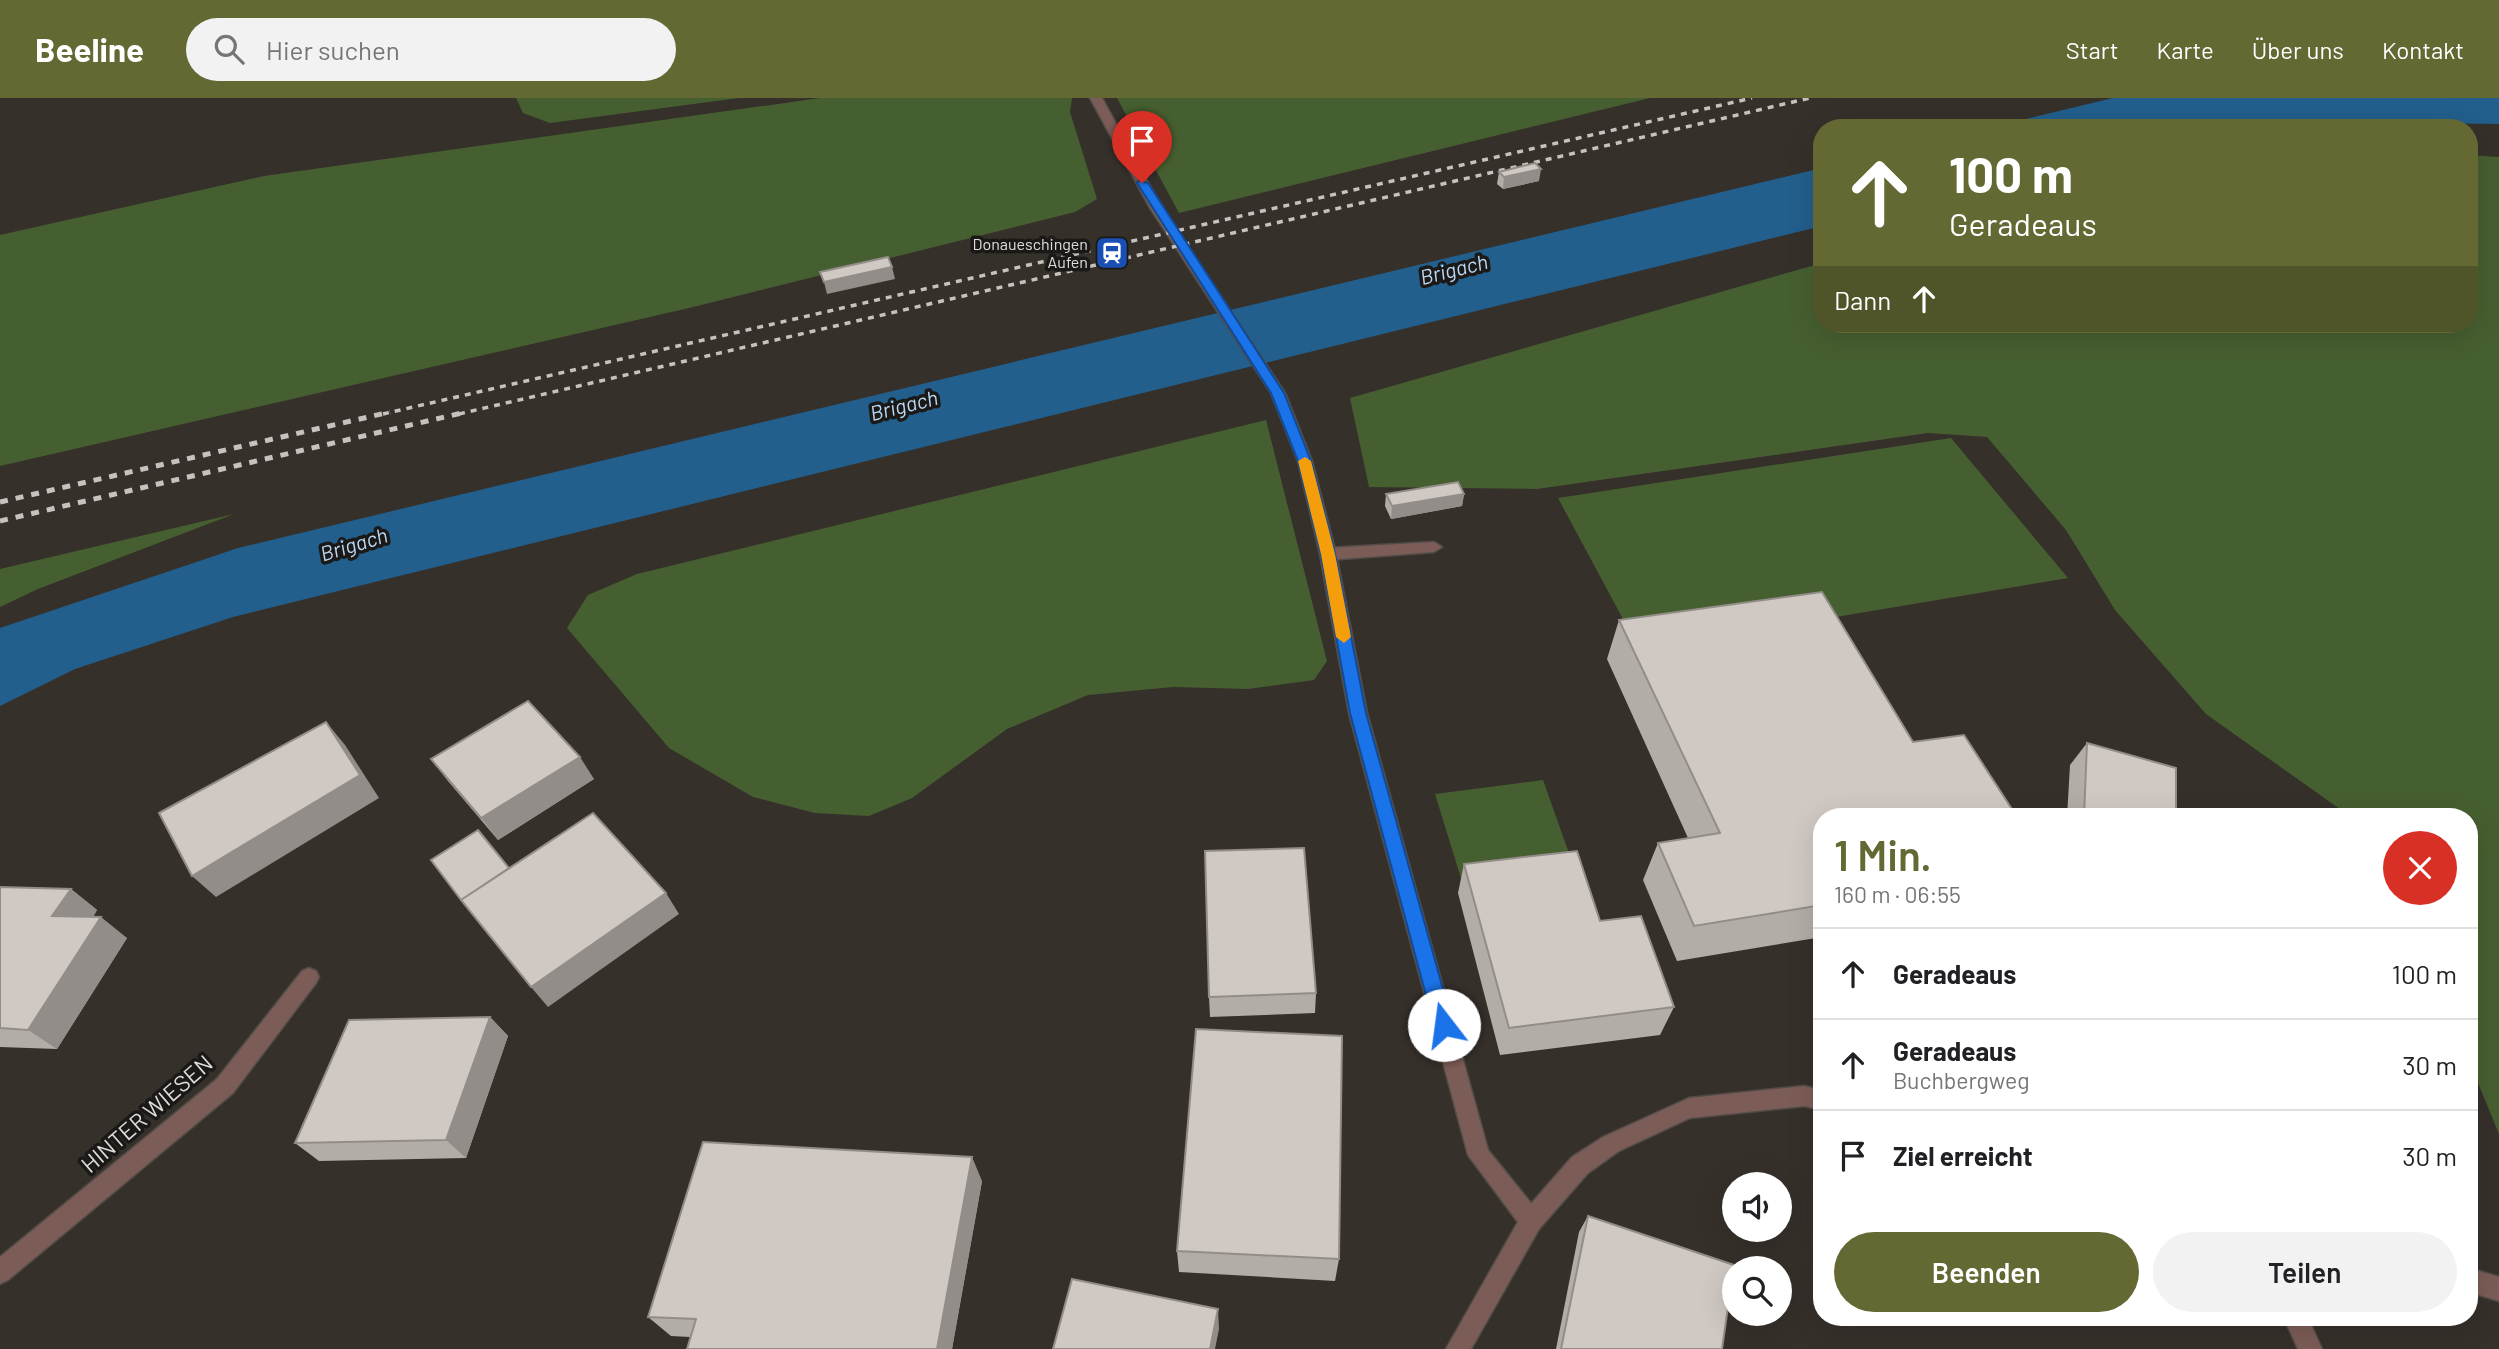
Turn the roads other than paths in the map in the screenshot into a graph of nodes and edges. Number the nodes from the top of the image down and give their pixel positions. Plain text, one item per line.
1 (1096, 98) edge
2 (1434, 547) dead end
3 (1328, 554) junction
4 (309, 977) dead end
5 (1813, 1098) edge
6 (1531, 1221) junction
7 (0, 1272) edge
8 (2478, 1283) edge
9 (2499, 1289) edge
10 (2299, 1326) edge
11 (1458, 1349) edge
12 (2310, 1349) edge

1 - 3 street
2 - 3 street
3 - 6 street
4 - 7 street, HINTER WIESEN
5 - 6 street
6 - 11 street
8 - 9 street
10 - 12 street

